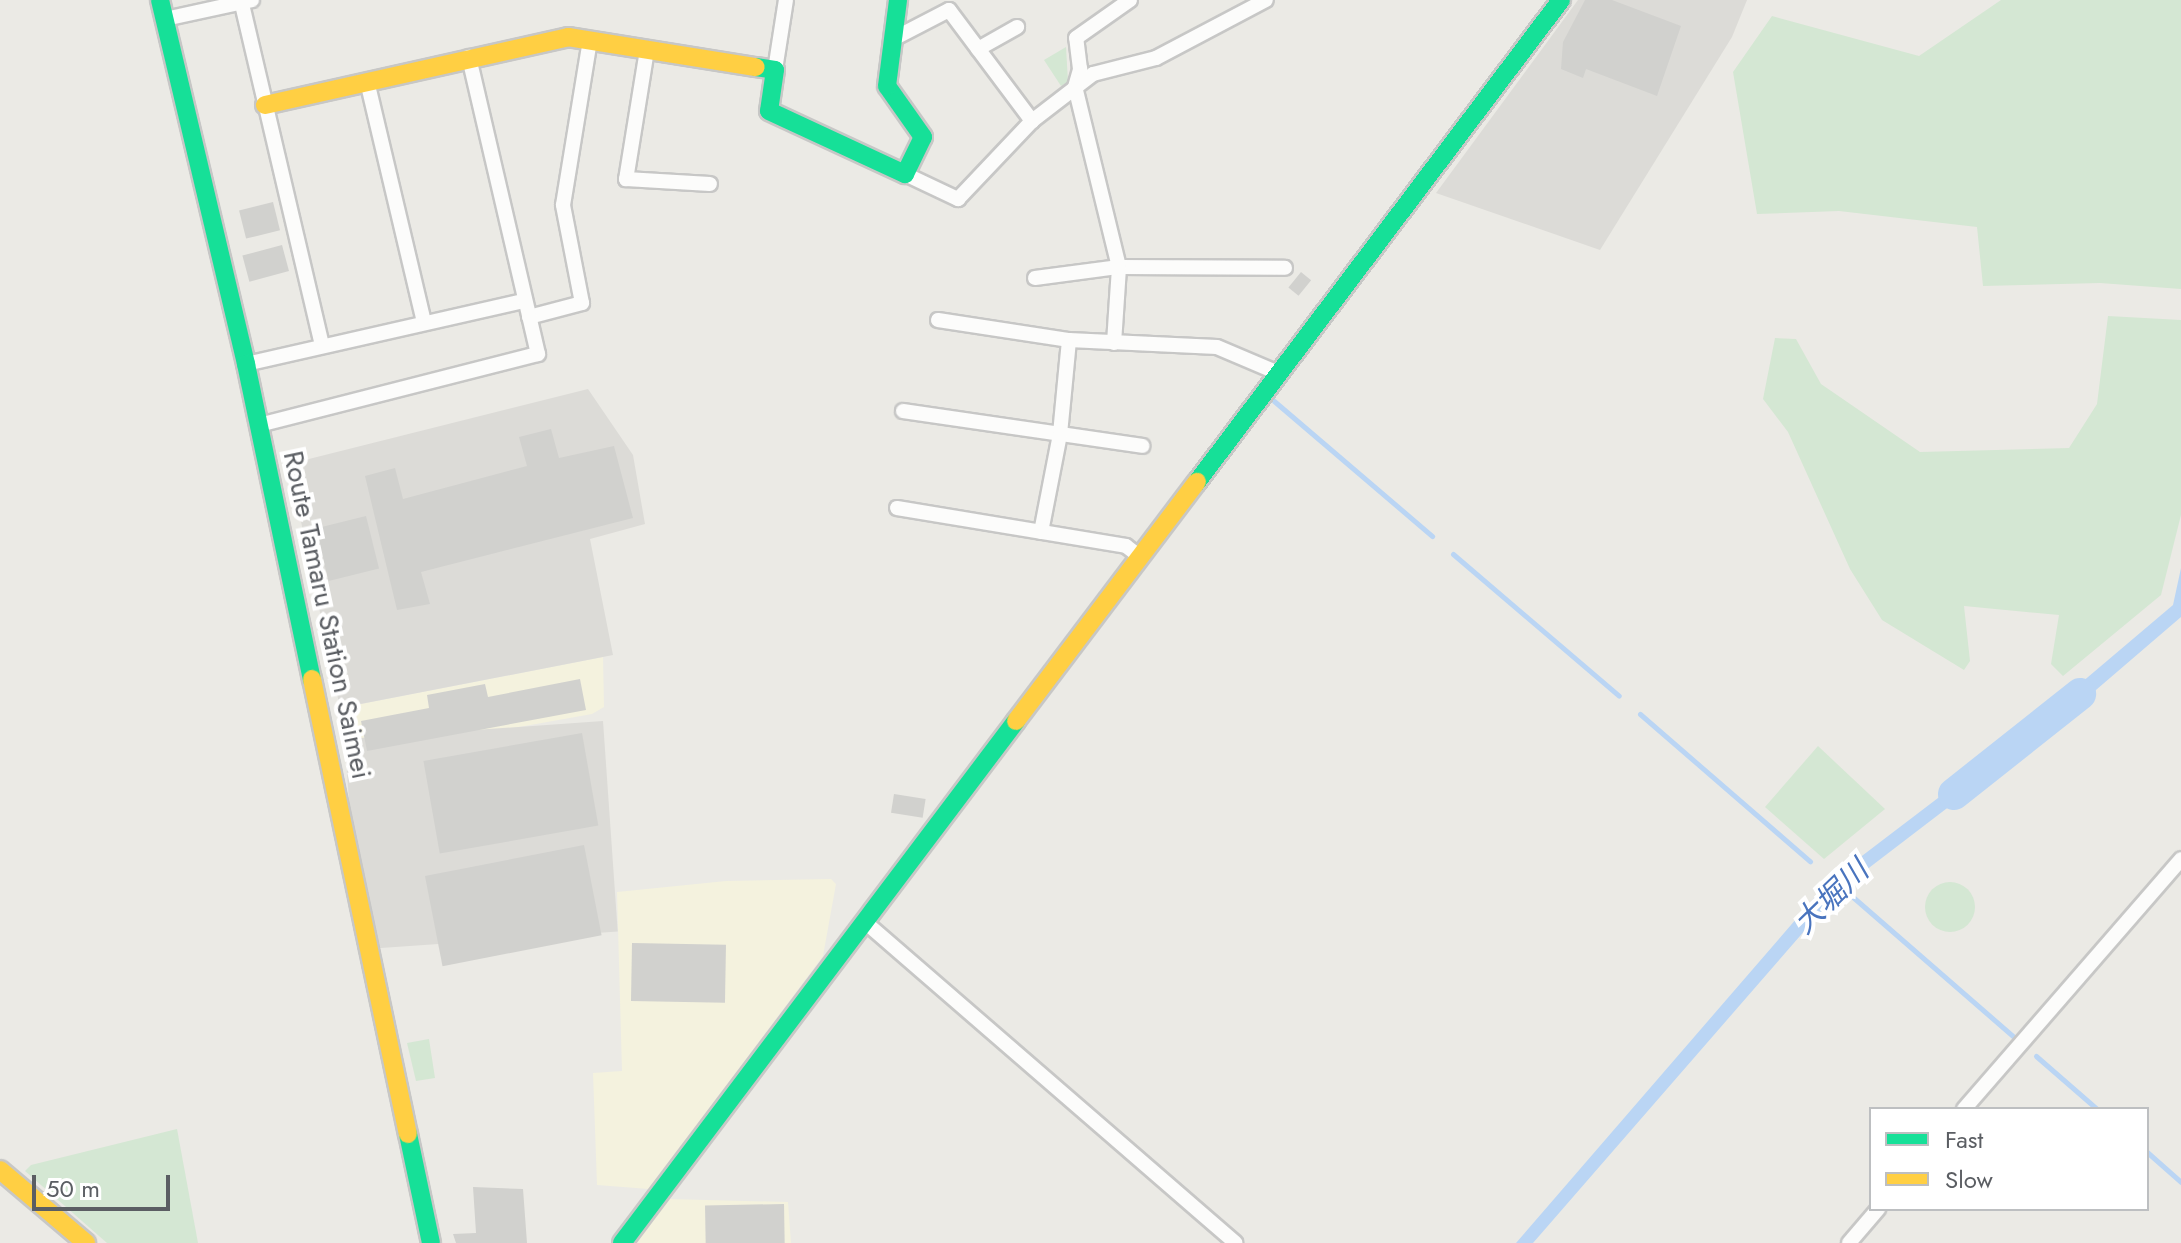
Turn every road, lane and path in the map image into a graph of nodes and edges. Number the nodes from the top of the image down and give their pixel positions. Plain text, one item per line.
1 (160, 0) edge
2 (786, 0) edge
3 (898, 0) edge
4 (1130, 0) edge
5 (1266, 0) edge
6 (1561, 0) edge
7 (245, 1) edge
8 (165, 19) junction
9 (1017, 27) dead end
10 (893, 39) junction
11 (590, 41) junction
12 (978, 49) junction
13 (647, 50) junction
14 (469, 57) junction
15 (775, 70) junction
16 (367, 81) junction
17 (1075, 87) junction
18 (265, 105) junction
19 (1032, 121) junction
20 (905, 174) junction
21 (710, 184) dead end
22 (1119, 267) junction
23 (1285, 268) dead end
24 (1035, 278) dead end
25 (524, 301) junction
26 (529, 317) junction
27 (938, 320) dead end
28 (424, 322) junction
29 (1069, 340) junction
30 (1114, 343) junction
31 (322, 346) junction
32 (246, 364) junction
33 (1276, 372) junction
34 (903, 411) dead end
35 (259, 425) junction
36 (1060, 434) junction
37 (1142, 446) dead end
38 (897, 508) dead end
39 (1041, 532) junction
40 (1139, 556) junction
41 (2181, 859) edge
42 (865, 922) junction
43 (1966, 1107) edge
44 (0, 1170) edge
45 (1876, 1211) edge
46 (86, 1243) edge
47 (431, 1243) edge
48 (622, 1243) edge
49 (1235, 1243) edge
50 (1849, 1243) edge

1 - 8 street, Route Tamaru Station Saimei
2 - 15 street
3 - 10 street
4 - 17 street
5 - 17 street
6 - 33 street
7 - 8 street
7 - 18 street
8 - 32 street, Route Tamaru Station Saimei
9 - 12 street
10 - 12 street
10 - 20 street
11 - 13 street
11 - 14 street
11 - 26 street
12 - 19 street
13 - 15 street
13 - 21 street
14 - 16 street
14 - 25 street
15 - 20 street
16 - 18 street
16 - 28 street
17 - 19 street
17 - 22 street
18 - 31 street
19 - 20 street
22 - 23 street
22 - 24 street
22 - 30 street
25 - 26 street
25 - 28 street
26 - 35 street
27 - 29 street
28 - 31 street
29 - 30 street
29 - 36 street
30 - 33 street
31 - 32 street
32 - 35 street, Route Tamaru Station Saimei
33 - 40 street
34 - 36 street
35 - 47 street, Route Tamaru Station Saimei
36 - 37 street
36 - 39 street
38 - 39 street
39 - 40 street
40 - 42 street
41 - 43 street
42 - 48 street
42 - 49 street
44 - 46 street
45 - 50 street

